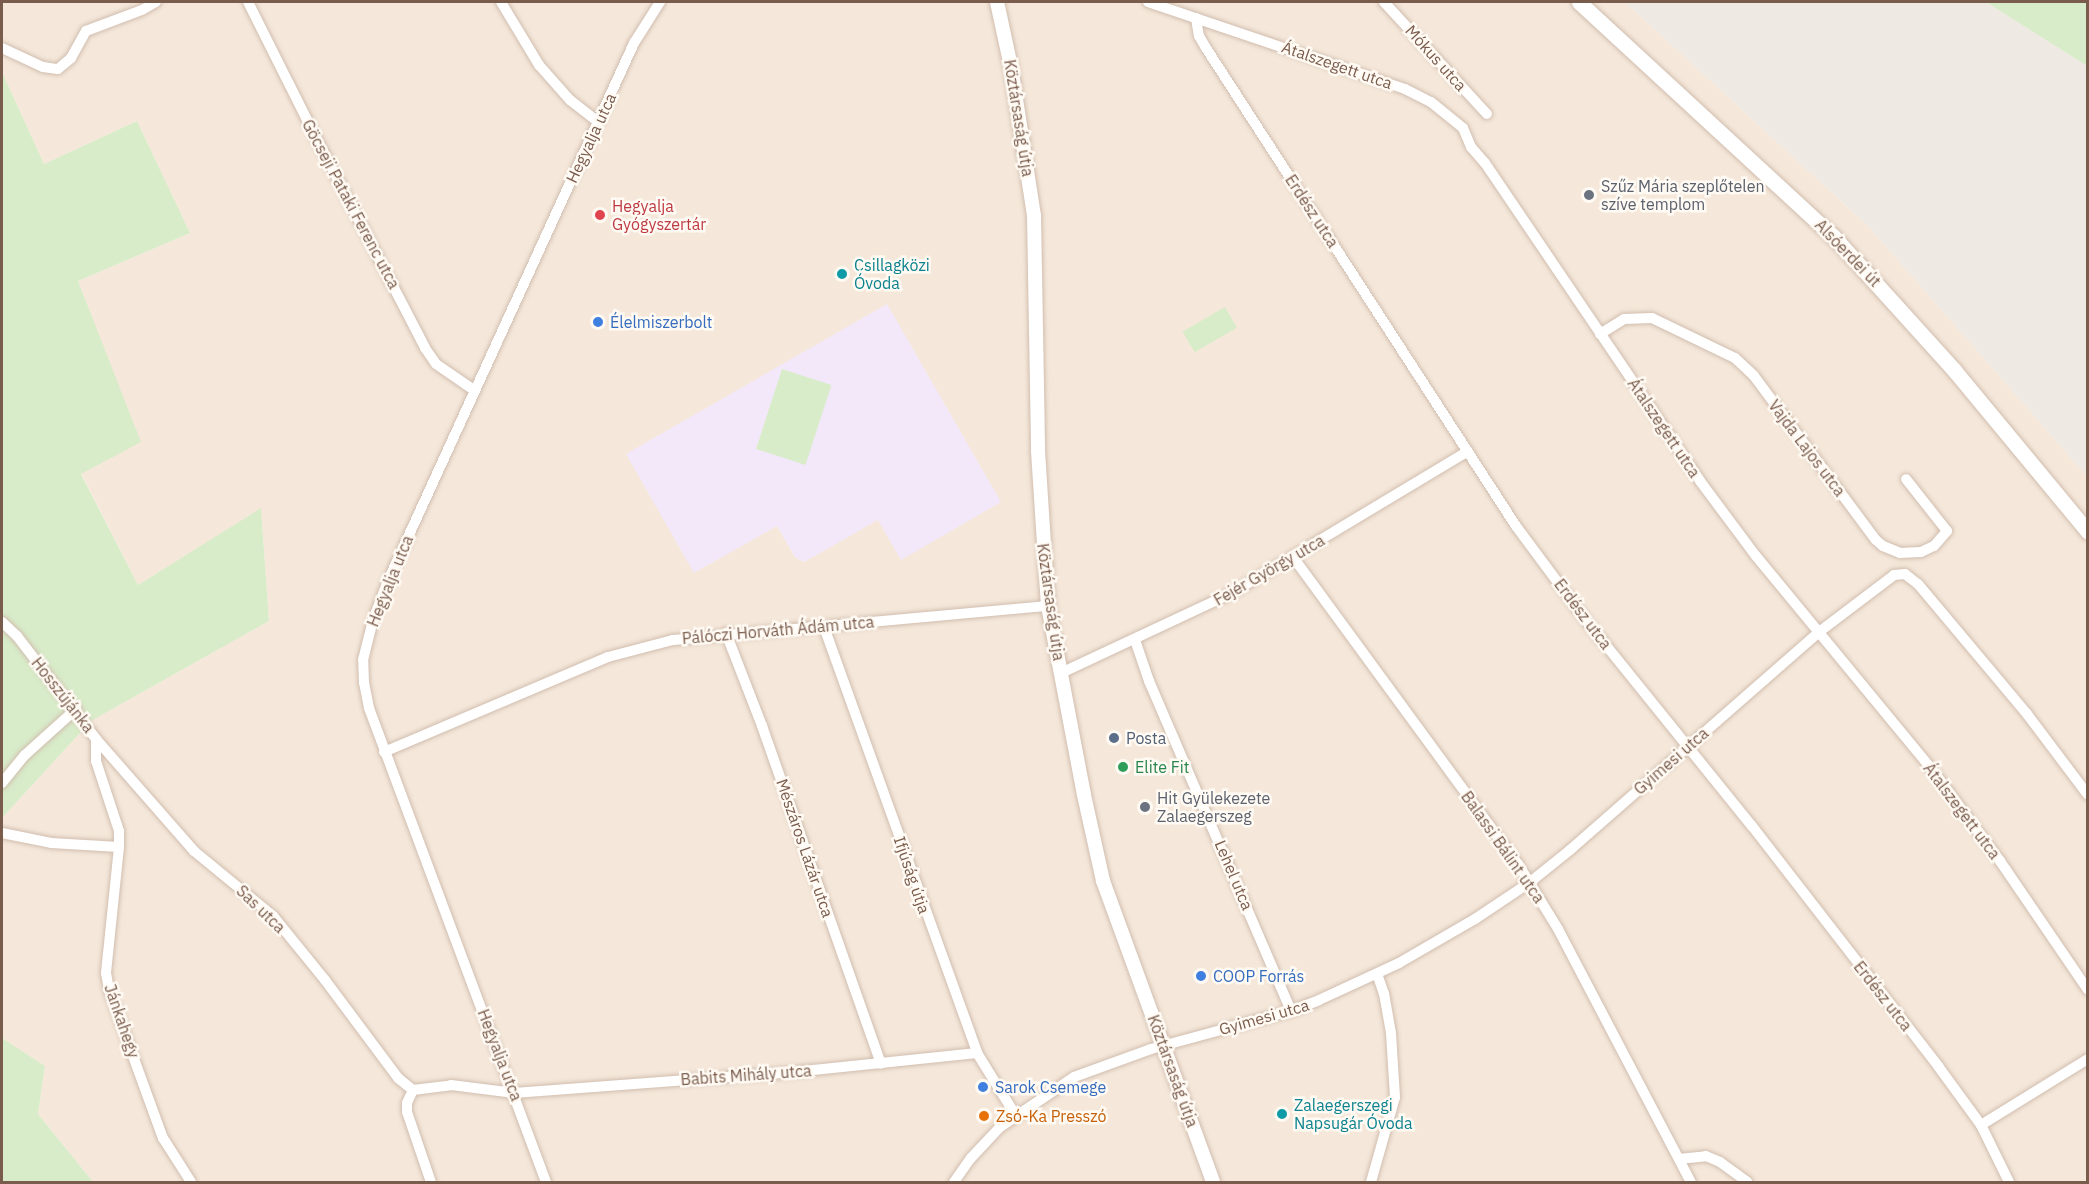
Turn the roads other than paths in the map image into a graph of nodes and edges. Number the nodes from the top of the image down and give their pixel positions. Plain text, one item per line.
1 (156, 2) edge
2 (249, 2) edge
3 (501, 2) edge
4 (660, 2) edge
5 (997, 2) edge
6 (1148, 2) edge
7 (1384, 2) edge
8 (1579, 2) edge
9 (1196, 18) junction
10 (2, 48) edge
11 (1487, 114) dead end
12 (598, 122) junction
13 (1600, 334) junction
14 (474, 390) junction
15 (1468, 451) junction
16 (1906, 479) dead end
17 (2088, 532) edge
18 (1293, 557) junction
19 (1048, 606) junction
20 (2, 622) edge
21 (825, 627) junction
22 (1819, 632) junction
23 (726, 633) junction
24 (1135, 640) junction
25 (1061, 673) junction
26 (76, 709) junction
27 (96, 739) junction
28 (1688, 745) junction
29 (384, 752) junction
30 (2, 783) edge
31 (2088, 795) edge
32 (2, 833) edge
33 (120, 847) junction
34 (1529, 883) junction
35 (1377, 974) junction
36 (2088, 990) edge
37 (1291, 1011) junction
38 (1165, 1045) junction
39 (977, 1053) junction
40 (2088, 1059) edge
41 (881, 1064) junction
42 (413, 1090) junction
43 (514, 1093) junction
44 (1016, 1116) junction
45 (1981, 1125) junction
46 (1679, 1159) junction
47 (191, 1182) edge
48 (431, 1182) edge
49 (546, 1182) edge
50 (954, 1182) edge
51 (1213, 1182) edge
52 (1371, 1182) edge
53 (1691, 1182) edge
54 (1748, 1182) edge
55 (2009, 1182) edge

1 - 10 street
2 - 14 street, Göcseji Pataki Ferenc utca
3 - 12 street
4 - 12 street, Hegyalja utca
5 - 19 street, Köztársaság útja
6 - 9 street, Átalszegett utca
7 - 11 street, Mókus utca
8 - 17 main road, Alsóerdei út
9 - 13 street, Átalszegett utca
9 - 15 street, Erdész utca
12 - 14 street, Hegyalja utca
13 - 16 street, Vajda Lajos utca
13 - 22 street, Átalszegett utca
14 - 29 street, Hegyalja utca
15 - 18 street, Fejér György utca
15 - 28 street, Erdész utca
18 - 24 street, Fejér György utca
18 - 34 street, Balassi Bálint utca
19 - 21 street, Pálóczi Horváth Ádám utca
19 - 25 street, Köztársaság útja
20 - 26 street, Hosszújánka
21 - 23 street, Pálóczi Horváth Ádám utca
21 - 39 street, Ifjúság útja
22 - 28 street, Gyimesi utca
22 - 31 street, Gyimesi utca
22 - 36 street, Átalszegett utca
23 - 29 street, Pálóczi Horváth Ádám utca
23 - 41 street, Mészáros Lázár utca
24 - 25 street, Fejér György utca
24 - 37 street, Lehel utca
25 - 38 street, Köztársaság útja
26 - 27 street, Hosszújánka
26 - 30 street
27 - 33 street, Hosszújánka
27 - 42 street, Sas utca
28 - 34 street, Gyimesi utca
28 - 45 street, Erdész utca
29 - 43 street, Hegyalja utca
32 - 33 street
33 - 47 street, Jánkahegy
34 - 35 street, Gyimesi utca
34 - 46 street, Balassi Bálint utca
35 - 37 street, Gyimesi utca
35 - 52 street
37 - 38 street, Gyimesi utca
38 - 44 street, Gyimesi utca
38 - 51 street, Köztársaság útja
39 - 41 street, Babits Mihály utca
39 - 44 street, Ifjúság útja
40 - 45 street
41 - 43 street, Babits Mihály utca
42 - 43 street
42 - 48 street
43 - 49 street, Hegyalja utca
44 - 50 street, Gyimesi utca
45 - 55 street, Erdész utca
46 - 53 street, Balassi Bálint utca
46 - 54 street

